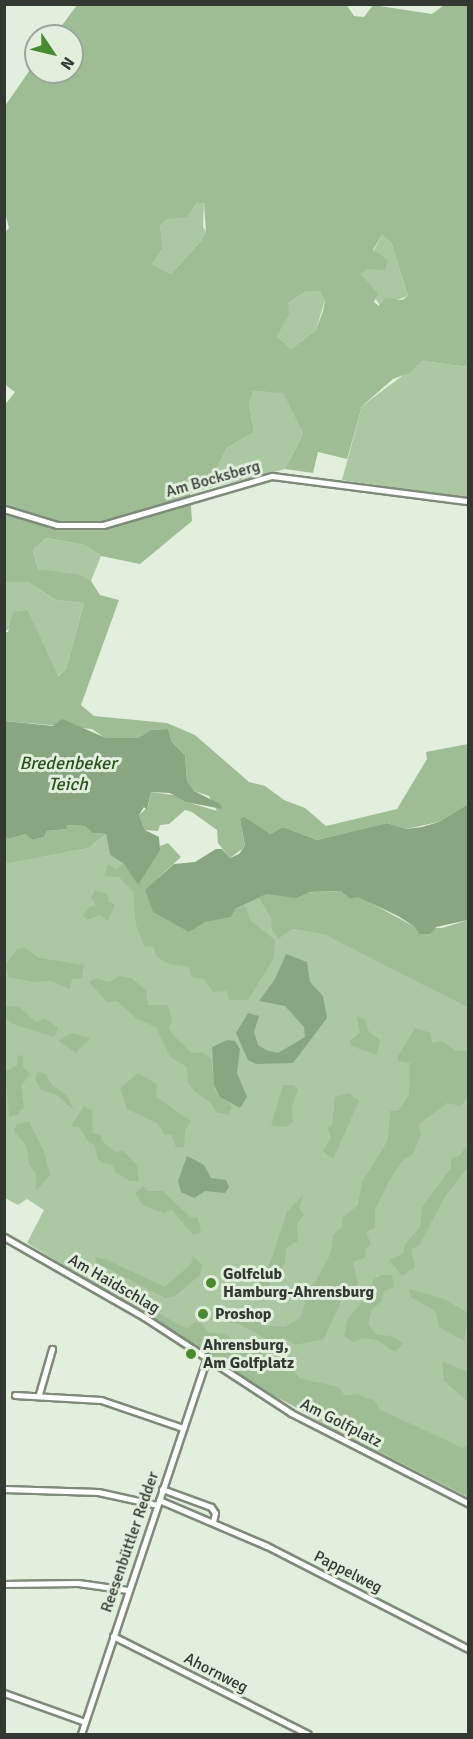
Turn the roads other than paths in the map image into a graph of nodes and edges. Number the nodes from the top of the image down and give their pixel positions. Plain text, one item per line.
1 (468, 501) edge
2 (4, 509) edge
3 (4, 1237) edge
4 (52, 1349) dead end
5 (207, 1358) junction
6 (39, 1394) junction
7 (15, 1395) dead end
8 (183, 1428) junction
9 (4, 1489) edge
10 (162, 1489) junction
11 (158, 1502) junction
12 (468, 1503) edge
13 (213, 1522) junction
14 (4, 1584) edge
15 (128, 1590) junction
16 (112, 1636) junction
17 (468, 1649) edge
18 (4, 1693) edge
19 (85, 1722) junction
20 (81, 1734) edge
21 (308, 1734) edge

1 - 2 street, Am Bocksberg
3 - 5 street, Am Haidschlag
4 - 6 street
5 - 8 street, Reesenbüttler Redder
5 - 12 street, Am Golfplatz
6 - 7 street
6 - 8 street
8 - 10 street, Reesenbüttler Redder
9 - 11 street, Pappelweg
10 - 11 street, Reesenbüttler Redder
10 - 13 street, Pappelweg
11 - 13 street, Pappelweg
11 - 15 street, Reesenbüttler Redder
13 - 17 street, Pappelweg
14 - 15 street
15 - 16 street, Reesenbüttler Redder
16 - 19 street, Reesenbüttler Redder
16 - 21 street, Ahornweg
18 - 19 street
19 - 20 street, Reesenbüttler Redder

